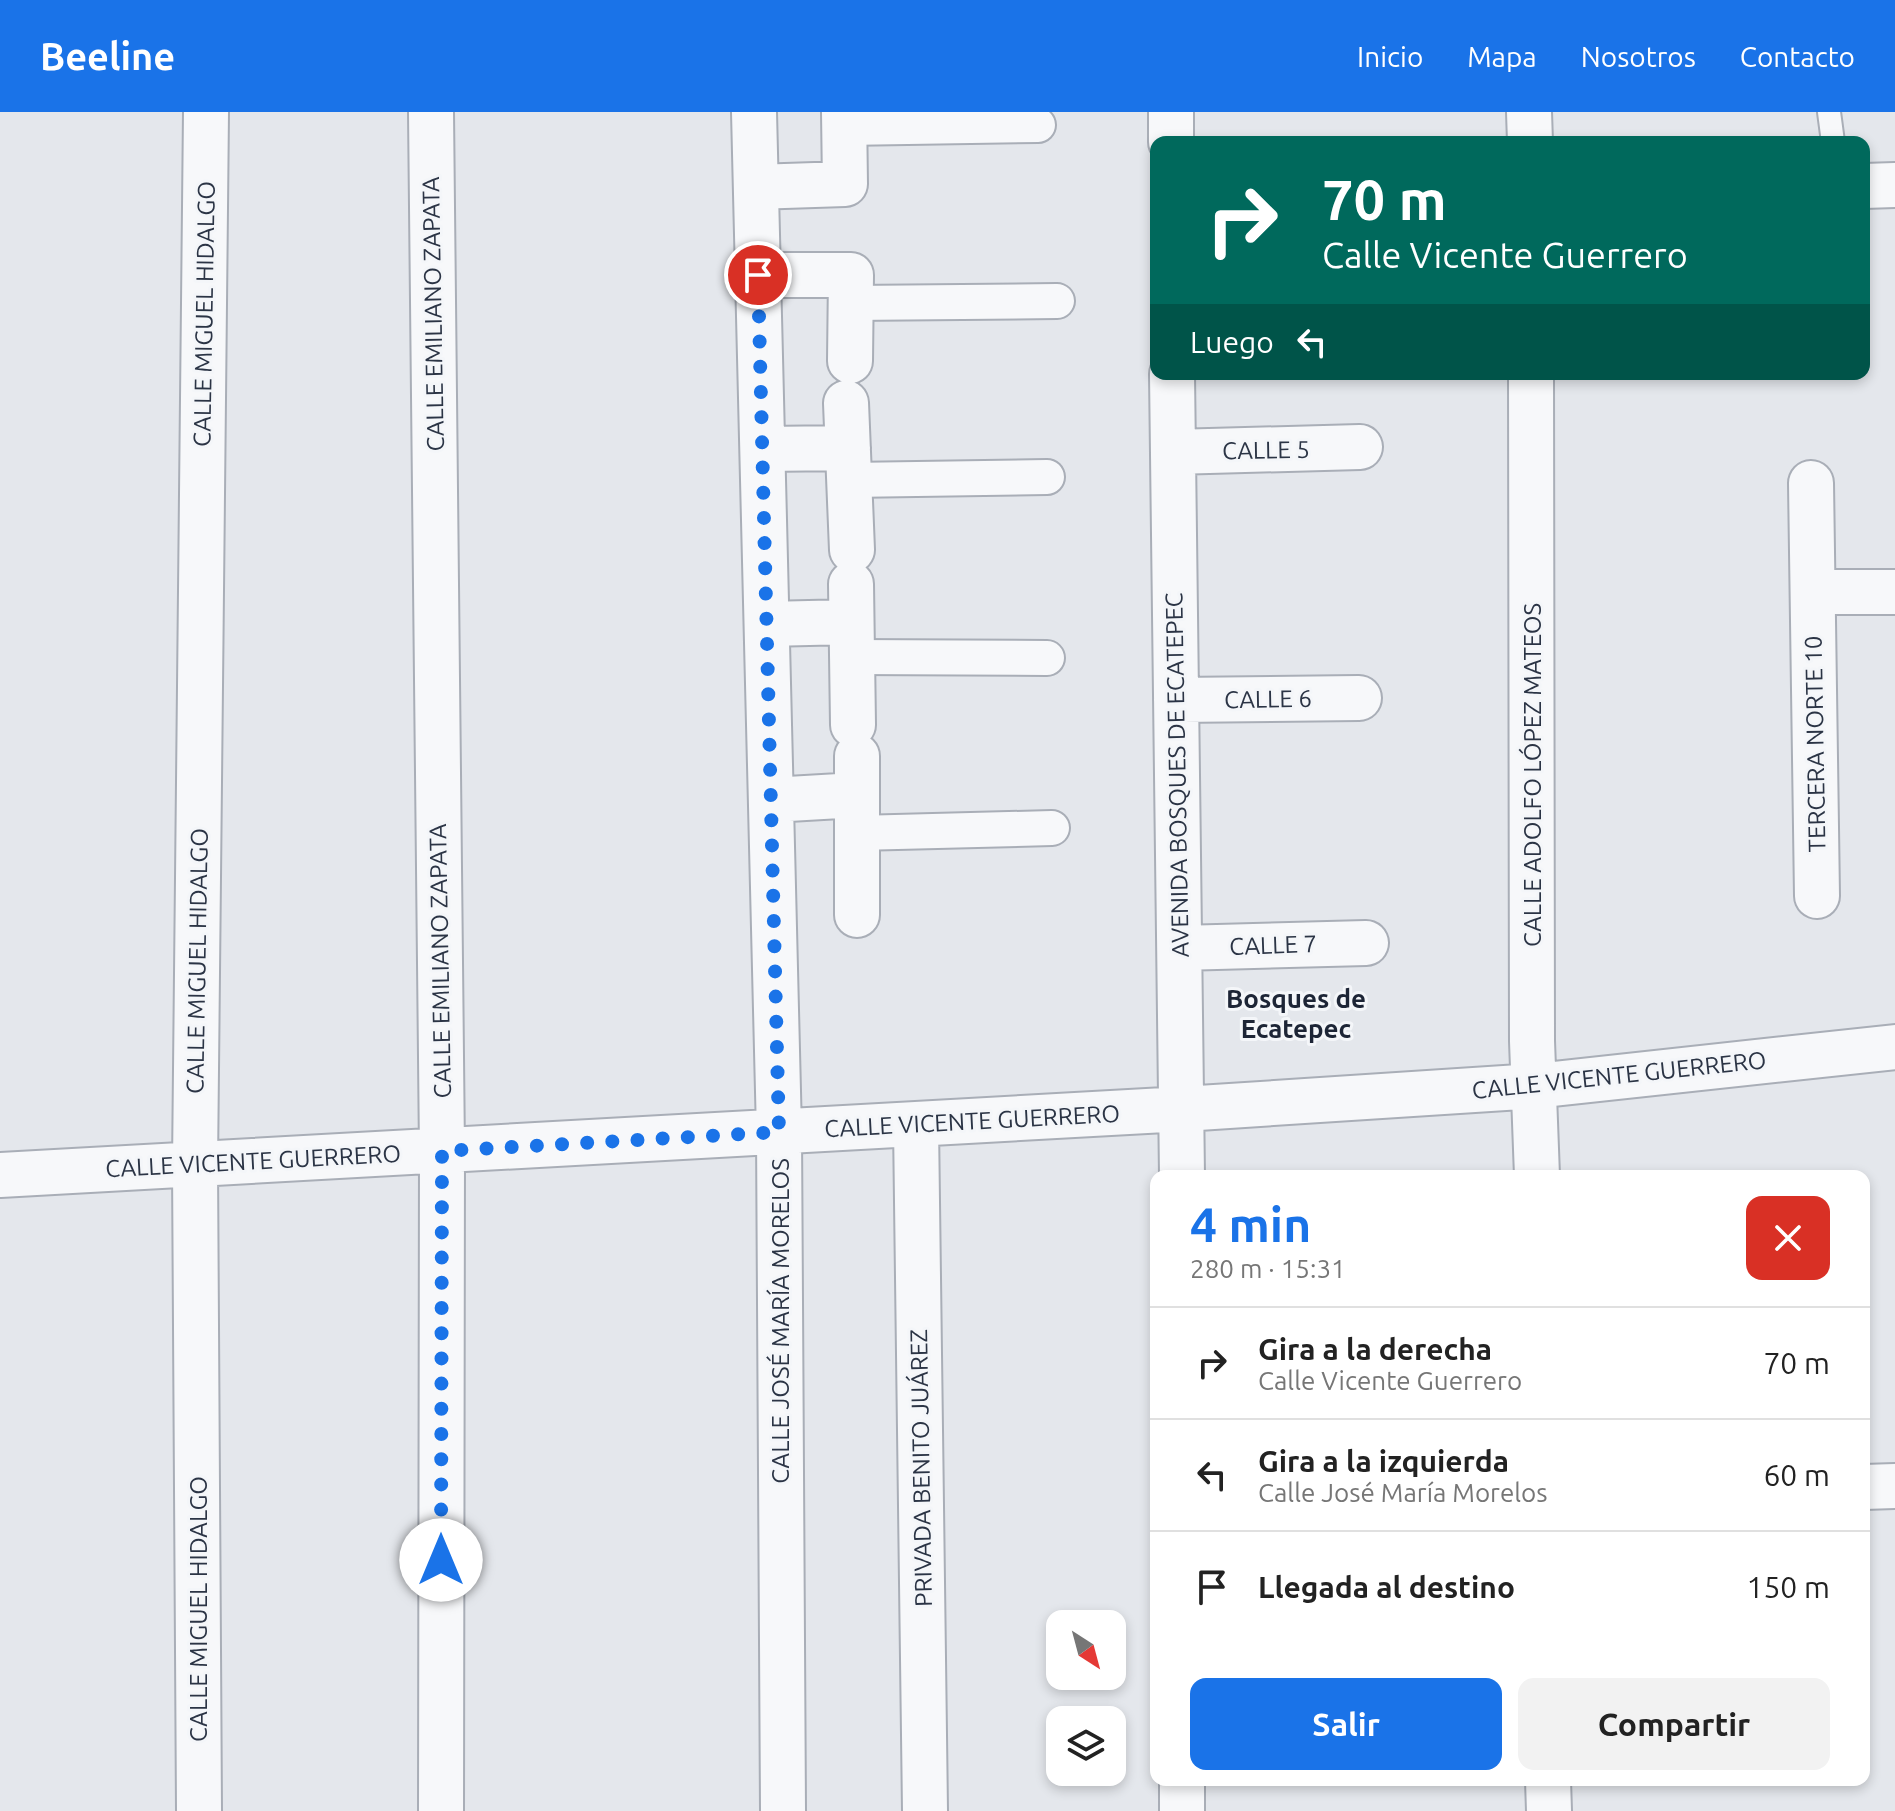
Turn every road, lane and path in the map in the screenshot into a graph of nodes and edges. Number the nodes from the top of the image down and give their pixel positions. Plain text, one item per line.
1 (206, 112) edge
2 (431, 112) edge
3 (754, 112) edge
4 (1171, 112) edge
5 (1529, 112) edge
6 (1829, 112) edge
7 (844, 120) edge
8 (1038, 125) dead end
9 (1171, 136) edge
10 (1530, 136) edge
11 (1832, 136) edge
12 (1895, 185) edge
13 (1870, 186) edge
14 (756, 187) junction
15 (758, 275) junction
16 (1057, 301) dead end
17 (851, 303) junction
18 (1172, 380) edge
19 (1531, 380) edge
20 (1360, 447) dead end
21 (763, 449) junction
22 (1173, 452) junction
23 (848, 464) junction
24 (1047, 477) dead end
25 (1811, 483) dead end
26 (1813, 592) junction
27 (1895, 592) edge
28 (852, 603) junction
29 (767, 624) junction
30 (1047, 658) dead end
31 (1359, 698) dead end
32 (1176, 700) junction
33 (856, 777) junction
34 (771, 800) junction
35 (1052, 828) dead end
36 (1817, 896) dead end
37 (857, 915) dead end
38 (1366, 943) dead end
39 (1180, 948) junction
40 (1895, 1047) edge
41 (1535, 1086) junction
42 (1183, 1109) junction
43 (916, 1125) junction
44 (779, 1132) junction
45 (442, 1151) junction
46 (195, 1165) junction
47 (1182, 1170) edge
48 (1537, 1170) edge
49 (0, 1175) edge
50 (1895, 1486) edge
51 (1870, 1487) edge
52 (1182, 1786) edge
53 (1548, 1786) edge
54 (199, 1811) edge
55 (441, 1811) edge
56 (783, 1811) edge
57 (925, 1811) edge
58 (1182, 1811) edge
59 (1549, 1811) edge

1 - 46 street, CALLE MIGUEL HIDALGO
2 - 45 street, CALLE EMILIANO ZAPATA
3 - 14 street, CALLE JOSÉ MARÍA MORELOS
4 - 9 street
5 - 10 street
6 - 11 lane
7 - 8 street
7 - 14 street
12 - 13 street
14 - 15 street, CALLE JOSÉ MARÍA MORELOS
15 - 17 street
15 - 21 street, CALLE JOSÉ MARÍA MORELOS
16 - 17 street
17 - 23 street
18 - 22 street, AVENIDA BOSQUES DE ECATEPEC
19 - 41 street, CALLE ADOLFO LÓPEZ MATEOS
20 - 22 street, CALLE 5
21 - 23 street
21 - 29 street, CALLE JOSÉ MARÍA MORELOS
22 - 32 street, AVENIDA BOSQUES DE ECATEPEC
23 - 24 street
23 - 28 street
25 - 26 street, TERCERA NORTE 10
26 - 27 street
26 - 36 street, TERCERA NORTE 10
28 - 29 street
28 - 30 street
28 - 33 street
29 - 34 street, CALLE JOSÉ MARÍA MORELOS
31 - 32 street, CALLE 6
32 - 39 street, AVENIDA BOSQUES DE ECATEPEC
33 - 34 street
33 - 35 street
33 - 37 street
34 - 44 street, CALLE JOSÉ MARÍA MORELOS
38 - 39 street, CALLE 7
39 - 42 street, AVENIDA BOSQUES DE ECATEPEC
40 - 41 street, CALLE VICENTE GUERRERO
41 - 42 street, CALLE VICENTE GUERRERO
41 - 48 street, CALLE ADOLFO LÓPEZ MATEOS
42 - 43 street, CALLE VICENTE GUERRERO
42 - 47 street, AVENIDA BOSQUES DE ECATEPEC
43 - 44 street, CALLE VICENTE GUERRERO
43 - 57 street, PRIVADA BENITO JUÁREZ
44 - 45 street, CALLE VICENTE GUERRERO
44 - 56 street, CALLE JOSÉ MARÍA MORELOS
45 - 46 street, CALLE VICENTE GUERRERO
45 - 55 street, CALLE EMILIANO ZAPATA
46 - 49 street, CALLE VICENTE GUERRERO
46 - 54 street, CALLE MIGUEL HIDALGO
50 - 51 street
52 - 58 street
53 - 59 street

